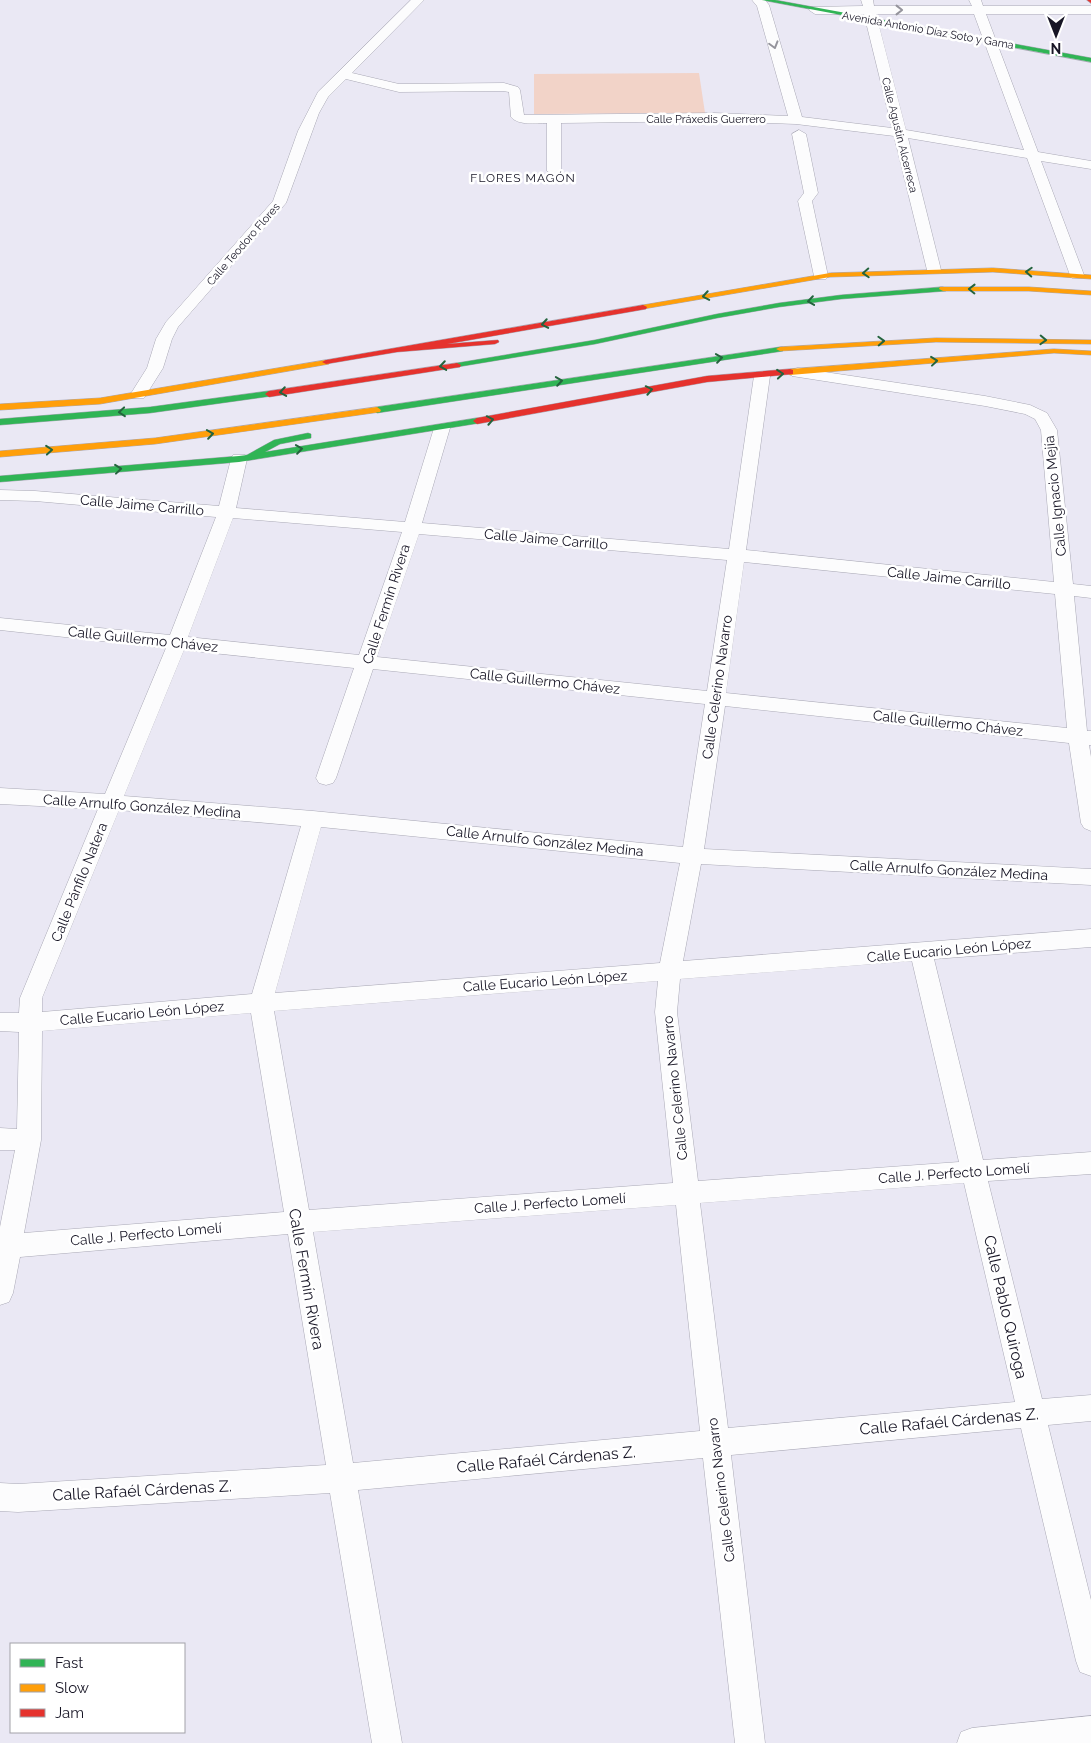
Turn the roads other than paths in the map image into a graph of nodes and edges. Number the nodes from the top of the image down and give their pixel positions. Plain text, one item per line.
1 (418, 0) edge
2 (758, 0) edge
3 (764, 0) edge
4 (977, 5) edge
5 (815, 10) joint
6 (869, 10) edge
7 (1091, 10) edge
8 (991, 42) junction
9 (1091, 60) edge
10 (343, 75) junction
11 (554, 119) junction
12 (798, 127) junction
13 (900, 133) junction
14 (1033, 155) junction
15 (1091, 165) edge
16 (554, 171) dead end
17 (934, 270) junction
18 (1077, 275) junction
19 (821, 276) junction
20 (1091, 277) edge
21 (1091, 293) edge
22 (650, 329) junction
23 (552, 337) dead end
24 (524, 340) dead end
25 (1091, 342) edge
26 (398, 350) junction
27 (1091, 352) edge
28 (798, 372) junction
29 (762, 376) junction
30 (510, 388) junction
31 (138, 395) junction
32 (0, 407) edge
33 (0, 422) edge
34 (368, 423) dead end
35 (442, 428) junction
36 (322, 433) dead end
37 (0, 454) edge
38 (245, 457) junction
39 (0, 479) edge
40 (0, 495) edge
41 (226, 513) junction
42 (412, 528) junction
43 (735, 555) junction
44 (1064, 590) junction
45 (1091, 592) edge
46 (0, 624) edge
47 (177, 643) junction
48 (367, 662) junction
49 (716, 699) junction
50 (1085, 737) edge
51 (326, 778) dead end
52 (0, 796) edge
53 (112, 802) junction
54 (313, 819) junction
55 (1091, 823) edge
56 (692, 856) junction
57 (1091, 878) edge
58 (1091, 938) edge
59 (921, 952) junction
60 (670, 971) junction
61 (261, 1003) junction
62 (0, 1022) edge
63 (29, 1024) junction
64 (0, 1139) edge
65 (29, 1140) junction
66 (1091, 1163) edge
67 (974, 1172) junction
68 (687, 1193) junction
69 (298, 1222) junction
70 (9, 1246) junction
71 (0, 1287) edge
72 (1091, 1408) edge
73 (1032, 1413) junction
74 (716, 1443) junction
75 (341, 1478) junction
76 (0, 1496) edge
77 (1091, 1661) edge
78 (1091, 1731) edge
79 (387, 1743) edge
80 (750, 1743) edge
81 (972, 1743) edge

1 - 10 street, Calle Teodoro Flores
2 -> 12 street
3 - 5 main road
6 -> 4 street
4 - 7 street
4 - 8 street
5 - 6 street
6 - 8 main road, Avenida Antonio Díaz Soto y Gama
6 - 13 street, Calle Agustín Alcerreca
8 - 9 main road, Avenida Antonio Díaz Soto y Gama
8 - 14 street
10 - 11 street, Calle Práxedis Guerrero
10 - 31 street, Calle Teodoro Flores
11 - 12 street, Calle Práxedis Guerrero
11 - 16 street
12 - 13 street, Calle Práxedis Guerrero
12 - 19 street
13 - 14 street, Calle Práxedis Guerrero
13 - 17 street, Calle Agustín Alcerreca
14 - 15 street, Calle Práxedis Guerrero
14 - 18 street
18 -> 17 main road
17 -> 19 main road
18 - 20 main road
19 -> 26 main road
21 -> 22 main road
22 - 23 main road
22 -> 33 main road
24 - 26 main road
30 -> 25 main road
26 - 31 main road
28 -> 27 main road
29 -> 28 main road
28 - 44 street, Calle Ignacio Mejía
35 -> 29 main road
29 - 43 street, Calle Celerino Navarro
30 - 34 main road
37 -> 30 main road
31 - 32 main road
38 -> 35 main road
35 - 42 street, Calle Fermín Rivera
36 - 38 main road
39 -> 38 main road
38 - 41 street, Calle Pánfilo Natera
40 - 41 street, Calle Jaime Carrillo
41 - 42 street, Calle Jaime Carrillo
41 - 47 street, Calle Pánfilo Natera
42 - 43 street, Calle Jaime Carrillo
42 - 48 street, Calle Fermín Rivera
43 - 44 street, Calle Jaime Carrillo
43 - 49 street, Calle Celerino Navarro
44 - 45 street, Calle Jaime Carrillo
44 - 50 street, Calle Ignacio Mejía
46 - 47 street, Calle Guillermo Chávez
47 - 48 street, Calle Guillermo Chávez
47 - 53 street, Calle Pánfilo Natera
48 - 49 street, Calle Guillermo Chávez
48 - 51 street, Calle Fermín Rivera
49 - 50 street, Calle Guillermo Chávez
49 - 56 street, Calle Celerino Navarro
50 - 55 street, Calle Ignacio Mejía
52 - 53 street, Calle Arnulfo González Medina
53 - 54 street, Calle Arnulfo González Medina
53 - 63 street, Calle Pánfilo Natera
54 - 56 street, Calle Arnulfo González Medina
54 - 61 street, Calle Fermín Rivera
56 - 57 street, Calle Arnulfo González Medina
56 - 60 street, Calle Celerino Navarro
58 - 59 street, Calle Eucario León López
59 - 60 street, Calle Eucario León López
59 - 67 street, Calle Pablo Quiroga
60 - 61 street, Calle Eucario León López
60 - 68 street, Calle Celerino Navarro
61 - 63 street, Calle Eucario León López
61 - 69 street, Calle Fermín Rivera
62 - 63 street, Calle Eucario León López
63 - 65 street, Calle Pánfilo Natera
64 - 65 street
65 - 70 street, Calle Pánfilo Natera
66 - 67 street, Calle J. Perfecto Lomelí
67 - 68 street, Calle J. Perfecto Lomelí
67 - 73 street, Calle Pablo Quiroga
68 - 69 street, Calle J. Perfecto Lomelí
68 - 74 street, Calle Celerino Navarro
69 - 70 street, Calle J. Perfecto Lomelí
69 - 75 street, Calle Fermín Rivera
70 - 71 street, Calle Pánfilo Natera
72 - 73 street, Calle Rafaél Cárdenas Z.
73 - 74 street, Calle Rafaél Cárdenas Z.
73 - 77 street, Calle Pablo Quiroga
74 - 75 street, Calle Rafaél Cárdenas Z.
74 - 80 street, Calle Celerino Navarro
75 - 76 street, Calle Rafaél Cárdenas Z.
75 - 79 street, Calle Fermín Rivera
78 - 81 street

